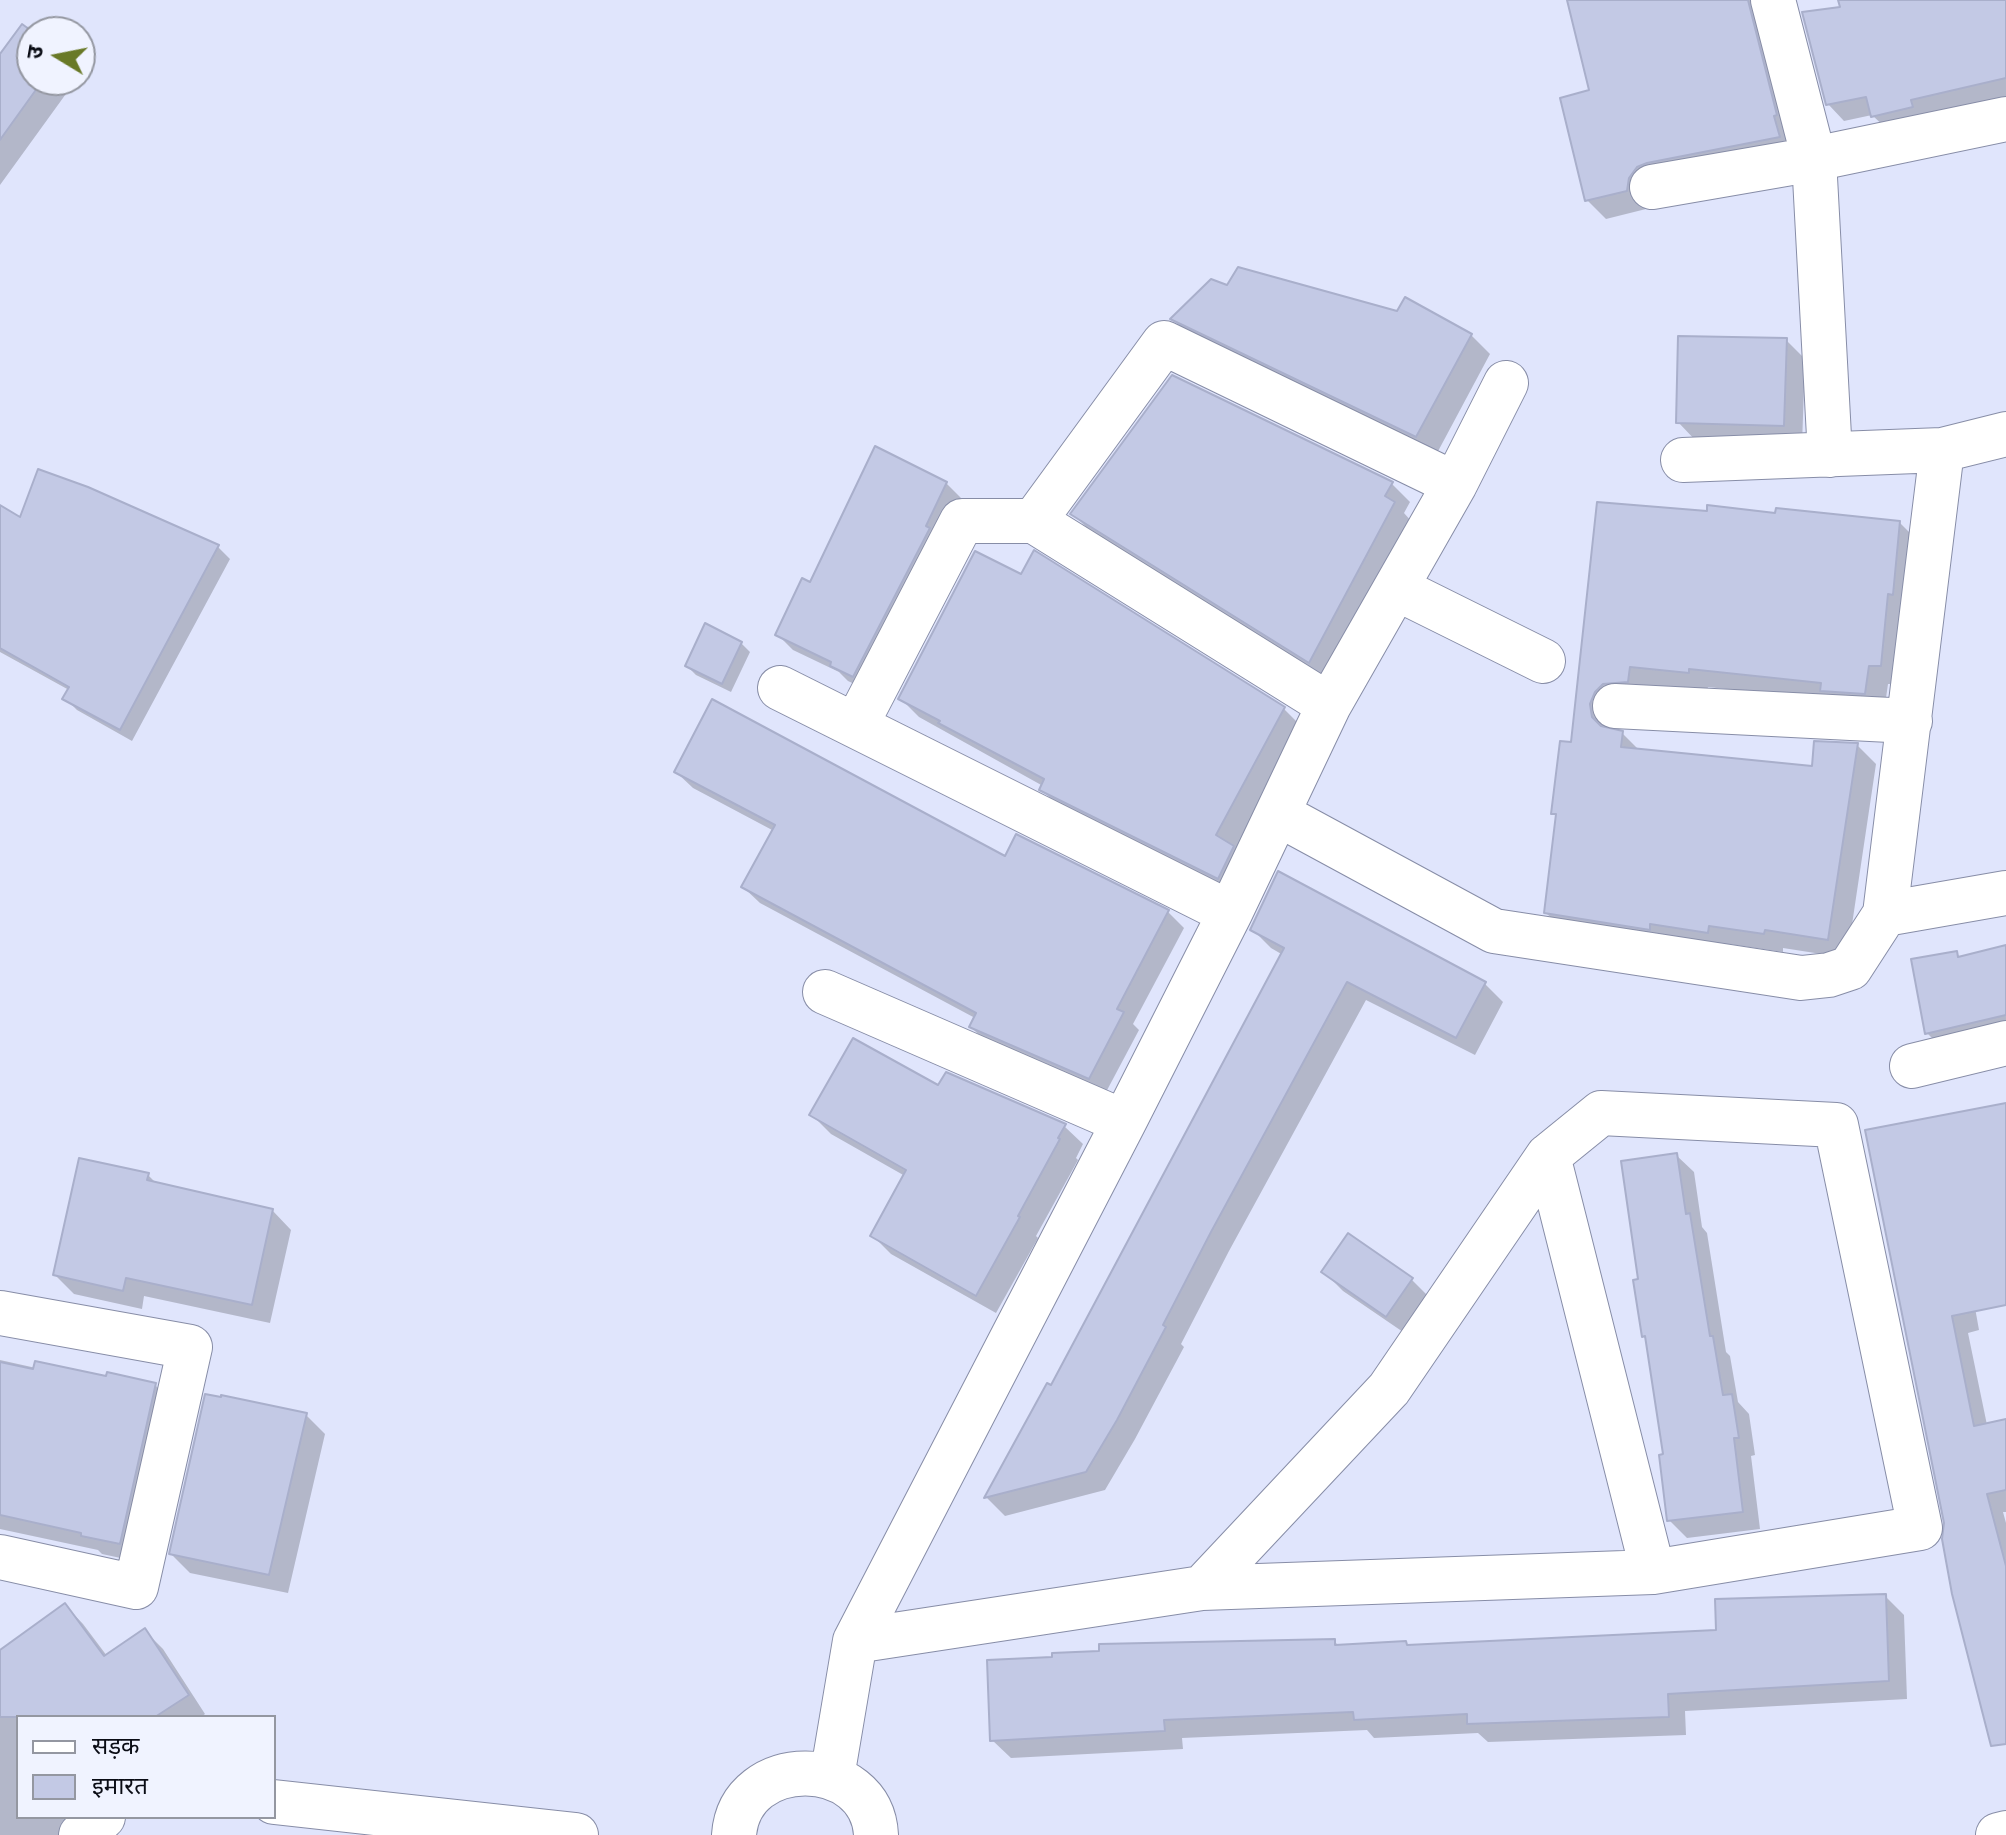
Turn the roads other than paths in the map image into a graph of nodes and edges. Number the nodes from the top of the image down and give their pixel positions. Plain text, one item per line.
1 (1773, 0) edge
2 (2006, 119) edge
3 (1814, 159) junction
4 (1652, 187) dead end
5 (1506, 383) dead end
6 (2006, 434) edge
7 (1942, 450) junction
8 (1830, 455) junction
9 (1683, 460) dead end
10 (1455, 484) junction
11 (1034, 521) junction
12 (1396, 588) junction
13 (1543, 661) dead end
14 (780, 688) dead end
15 (1329, 705) junction
16 (1615, 706) dead end
17 (1910, 721) junction
18 (856, 725) junction
19 (1278, 814) junction
20 (2006, 893) edge
21 (1230, 913) junction
22 (1885, 914) junction
23 (825, 992) dead end
24 (2006, 1043) edge
25 (1912, 1066) dead end
26 (1124, 1122) junction
27 (1548, 1156) junction
28 (0, 1313) edge
29 (7, 1566) edge
30 (1653, 1572) junction
31 (1202, 1588) junction
32 (855, 1641) junction
33 (832, 1777) junction
34 (276, 1802) edge
35 (101, 1819) edge
36 (2006, 1833) edge
37 (81, 1835) edge
38 (576, 1835) edge
39 (734, 1835) edge
40 (876, 1835) edge
41 (1998, 1835) edge

1 - 3 street
2 - 3 street
3 - 4 street
3 - 8 street
5 - 10 street
6 - 7 street
7 - 8 street
7 - 17 street
8 - 9 street
10 - 11 street
10 - 12 street
11 - 15 street
11 - 18 street
12 - 13 street
12 - 15 street
14 - 18 street
15 - 19 street
16 - 17 street
17 - 22 street
18 - 21 street
19 - 21 street
19 - 22 street
20 - 22 street
21 - 26 street
23 - 26 street
24 - 25 street
26 - 32 street
27 - 30 street
27 - 30 street
27 - 31 street
28 - 29 street
30 - 31 street
31 - 32 street
32 - 33 street
33 - 39 street
33 - 40 street
34 - 38 street
35 - 37 street
36 - 41 street

